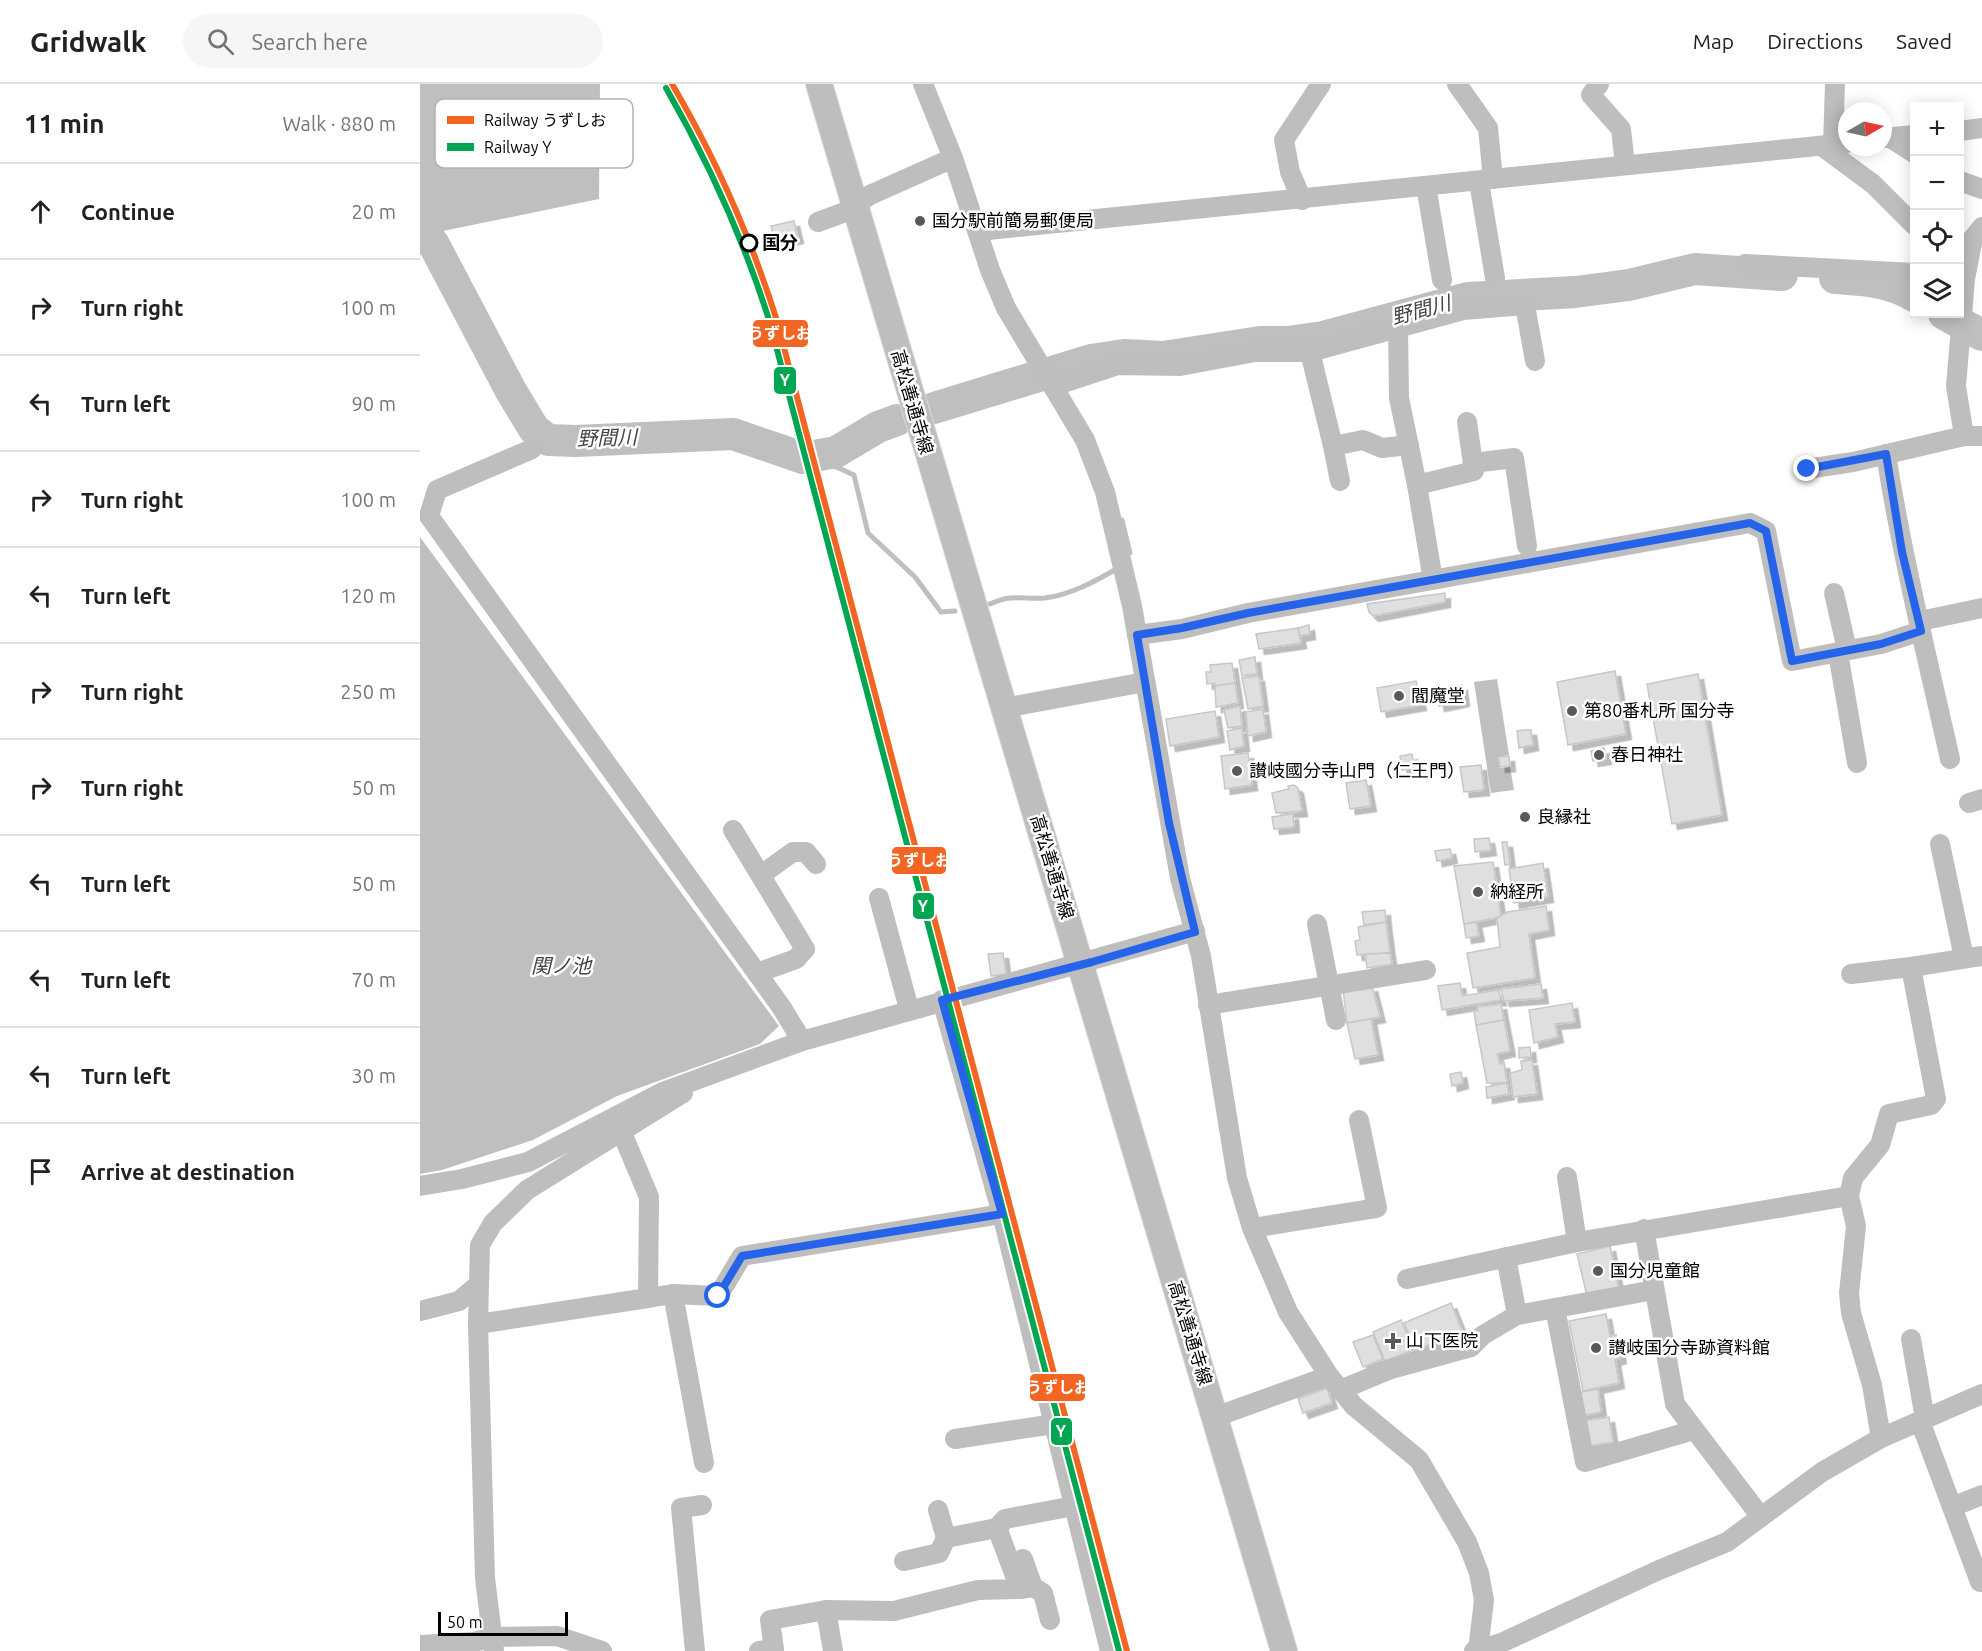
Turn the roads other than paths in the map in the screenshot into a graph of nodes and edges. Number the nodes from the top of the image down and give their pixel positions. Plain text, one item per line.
1 (819, 84) edge
2 (922, 84) edge
3 (1321, 84) edge
4 (1457, 84) edge
5 (1599, 84) edge
6 (1835, 84) edge
7 (1982, 128) edge
8 (1964, 130) edge
9 (1910, 135) edge
10 (1892, 137) edge
11 (1892, 141) edge
12 (1834, 145) edge
13 (1910, 151) edge
14 (953, 158) junction
15 (1625, 165) junction
16 (1486, 180) junction
17 (1964, 183) edge
18 (1426, 186) junction
19 (1982, 189) edge
20 (1302, 200) junction
21 (856, 206) junction
22 (1910, 221) edge
23 (818, 222) dead end
24 (978, 231) junction
25 (1972, 236) edge
26 (1745, 264) dead end
27 (1910, 273) edge
28 (1495, 278) dead end
29 (1442, 280) dead end
30 (1398, 328) junction
31 (1310, 352) junction
32 (1535, 361) dead end
33 (1048, 378) junction
34 (1467, 422) dead end
35 (1973, 436) edge
36 (1408, 445) junction
37 (1333, 447) junction
38 (532, 449) dead end
39 (1886, 454) junction
40 (1473, 463) junction
41 (1807, 469) dead end
42 (1340, 481) dead end
43 (1417, 485) junction
44 (1527, 546) dead end
45 (1434, 580) junction
46 (1834, 593) dead end
47 (1982, 608) edge
48 (1921, 626) junction
49 (1137, 635) junction
50 (1842, 652) junction
51 (1145, 682) junction
52 (1004, 708) junction
53 (1950, 759) dead end
54 (1857, 763) dead end
55 (733, 830) dead end
56 (1940, 844) dead end
57 (816, 864) dead end
58 (760, 875) junction
59 (879, 898) dead end
60 (1317, 924) dead end
61 (1195, 932) junction
62 (1973, 957) edge
63 (1081, 964) junction
64 (1911, 967) junction
65 (1426, 970) dead end
66 (757, 973) junction
67 (1851, 974) dead end
68 (1330, 984) junction
69 (942, 1000) junction
70 (1208, 1005) junction
71 (909, 1009) junction
72 (1336, 1020) dead end
73 (802, 1041) junction
74 (698, 1078) junction
75 (1359, 1120) dead end
76 (622, 1133) junction
77 (1567, 1177) dead end
78 (420, 1186) edge
79 (1849, 1196) junction
80 (1002, 1214) junction
81 (1252, 1228) junction
82 (1644, 1229) junction
83 (1577, 1242) junction
84 (1506, 1257) junction
85 (1407, 1279) dead end
86 (477, 1286) junction
87 (1654, 1290) junction
88 (673, 1294) junction
89 (648, 1298) junction
90 (1555, 1308) junction
91 (420, 1311) edge
92 (1517, 1315) junction
93 (478, 1324) junction
94 (1911, 1339) dead end
95 (1335, 1383) junction
96 (1982, 1394) edge
97 (1215, 1417) junction
98 (1922, 1420) junction
99 (1054, 1424) junction
100 (1695, 1430) junction
101 (1881, 1438) junction
102 (955, 1440) dead end
103 (704, 1463) dead end
104 (1982, 1495) edge
105 (702, 1505) dead end
106 (1074, 1506) junction
107 (1952, 1507) junction
108 (938, 1510) dead end
109 (1761, 1517) junction
110 (997, 1528) junction
111 (946, 1538) junction
112 (1023, 1559) dead end
113 (904, 1561) dead end
114 (1980, 1582) dead end
115 (1026, 1588) junction
116 (826, 1610) junction
117 (1050, 1620) dead end
118 (493, 1644) edge
119 (420, 1645) edge
120 (769, 1650) edge
121 (602, 1651) edge
122 (695, 1651) edge
123 (833, 1651) edge
124 (1110, 1651) edge
125 (1284, 1651) edge
126 (1476, 1651) edge

1 - 21 main road, 高松善通寺線
2 - 14 street
3 - 20 street
4 - 16 street
5 - 15 street
6 - 12 street
7 - 8 street
9 - 10 street
11 - 13 street
12 - 15 street
12 - 22 street
14 - 21 street
14 - 24 street
15 - 16 street
16 - 18 street
16 - 28 street
17 - 19 street
18 - 20 street
18 - 29 street
20 - 24 street
21 - 23 street
21 - 52 main road, 高松善通寺線
24 - 33 street
25 - 35 street
26 - 27 street
30 - 31 street
30 - 32 street
30 - 36 street
31 - 33 street
31 - 37 street
33 - 49 street
34 - 40 street
35 - 39 street
36 - 37 street
36 - 43 street
37 - 42 street
38 - 66 street
39 - 41 street
39 - 48 street
40 - 43 street
40 - 44 street
43 - 45 street
45 - 49 street
45 - 50 street
46 - 50 street
47 - 48 street
48 - 50 street
48 - 53 street
49 - 51 street
50 - 54 street
51 - 52 street
51 - 61 street
52 - 63 main road, 高松善通寺線
55 - 58 street
56 - 62 street
57 - 58 street
58 - 66 street
59 - 71 street
60 - 68 street
61 - 63 street
61 - 70 street
62 - 64 street
63 - 69 street
63 - 97 main road, 高松善通寺線
64 - 67 street
64 - 79 street
65 - 68 street
66 - 73 street
68 - 70 street
68 - 72 street
69 - 71 street
69 - 80 street
70 - 81 street
71 - 73 street
73 - 74 street
74 - 76 street
74 - 78 street
75 - 81 street
76 - 86 street
76 - 89 street
77 - 83 street
79 - 82 street
79 - 101 street
80 - 88 street
80 - 99 street
81 - 95 street
82 - 83 street
82 - 87 street
83 - 84 street
84 - 85 street
84 - 92 street
86 - 91 street
86 - 93 street
87 - 90 street
87 - 100 street
88 - 89 street
88 - 103 street
89 - 93 street
90 - 92 street
90 - 100 street
92 - 95 street
93 - 118 street
94 - 98 street
95 - 97 street
95 - 126 street
96 - 98 street
97 - 125 main road, 高松善通寺線
98 - 101 street
98 - 107 street
99 - 102 street
99 - 106 street
100 - 109 street
101 - 109 street
104 - 107 street
105 - 122 street
106 - 110 street
106 - 124 street
107 - 114 street
108 - 111 street
109 - 126 street
110 - 111 street
110 - 115 street
111 - 113 street
112 - 115 street
115 - 116 street
115 - 117 street
116 - 120 street
116 - 123 street
118 - 119 street
118 - 121 street

